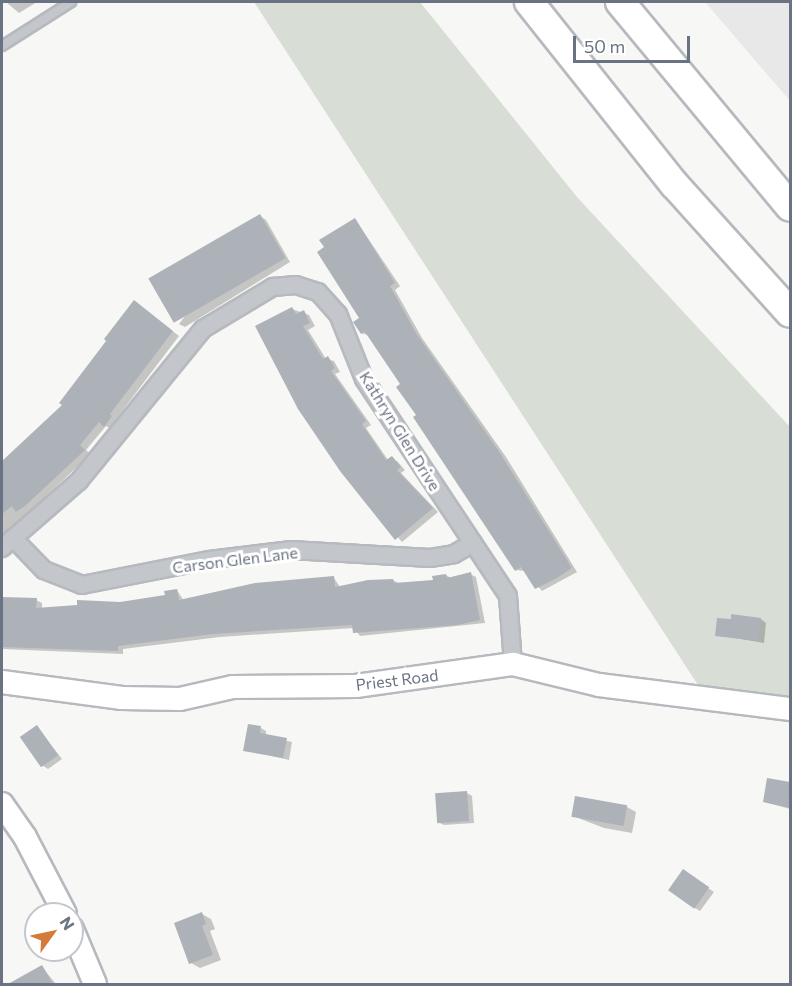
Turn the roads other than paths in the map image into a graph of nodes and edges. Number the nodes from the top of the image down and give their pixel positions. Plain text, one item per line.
1 (71, 2) edge
2 (529, 2) edge
3 (620, 2) edge
4 (2, 46) edge
5 (790, 207) edge
6 (790, 313) edge
7 (7, 543) edge
8 (473, 543) junction
9 (513, 664) junction
10 (2, 682) edge
11 (790, 709) edge
12 (2, 804) edge
13 (59, 902) edge
14 (84, 958) edge
15 (95, 984) edge

1 - 4 lane
2 - 6 highway
3 - 5 highway
7 - 8 street, Carson Glen Lane
7 - 8 street, Kathryn Glen Drive
8 - 9 street, Kathryn Glen Drive
9 - 10 street, Priest Road
9 - 11 street, Priest Road
12 - 13 street
14 - 15 street

